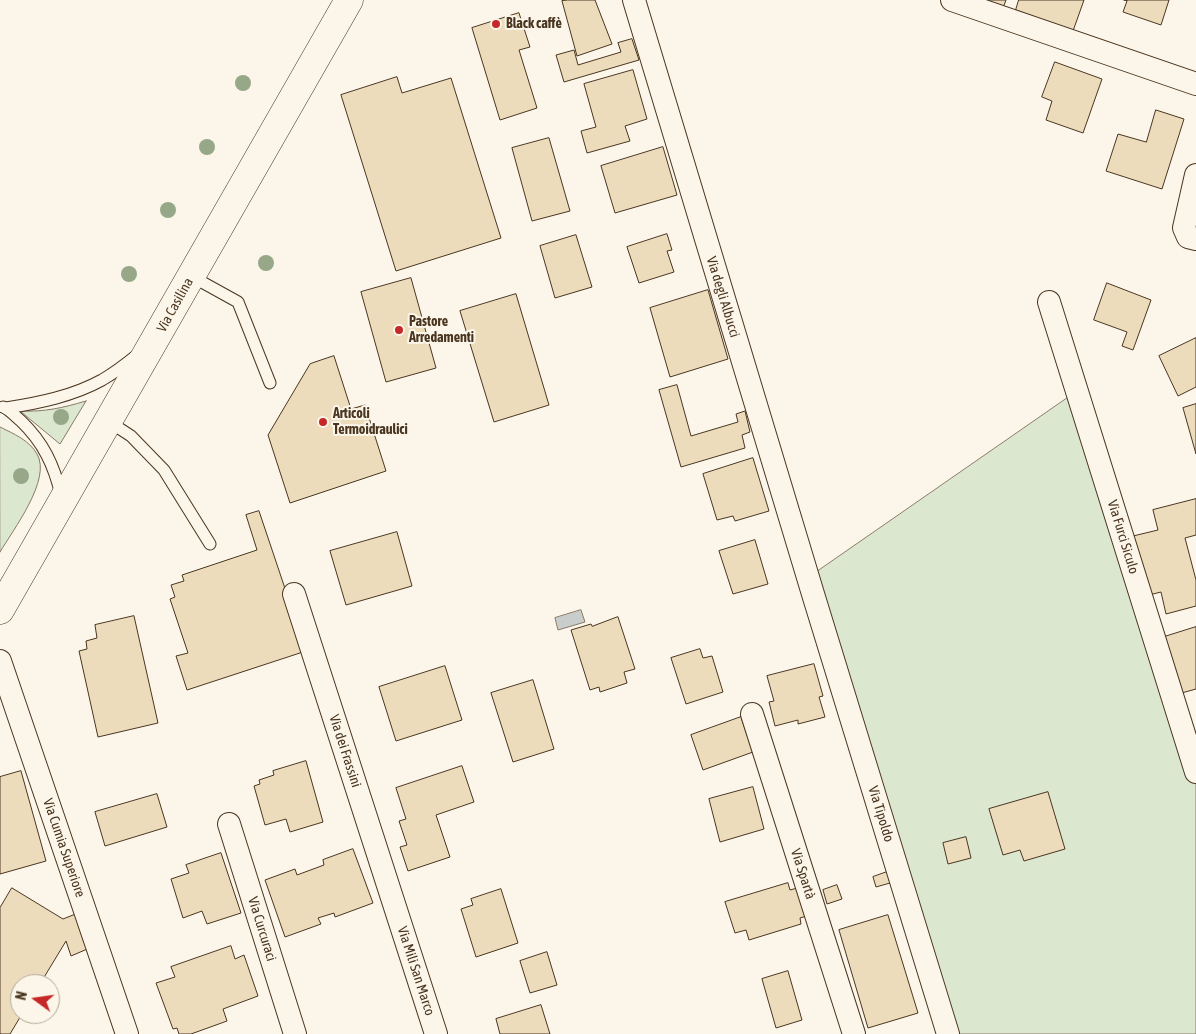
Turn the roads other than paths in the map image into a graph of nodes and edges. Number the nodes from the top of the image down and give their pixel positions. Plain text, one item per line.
1 (349, 0) edge
2 (634, 0) edge
3 (952, 0) edge
4 (1196, 84) edge
5 (1196, 175) edge
6 (1191, 236) edge
7 (191, 276) junction
8 (1050, 302) dead end
9 (152, 345) junction
10 (270, 383) dead end
11 (3, 407) edge
12 (108, 421) junction
13 (63, 501) junction
14 (210, 544) dead end
15 (294, 594) dead end
16 (813, 594) joint
17 (0, 610) edge
18 (0, 661) edge
19 (752, 714) dead end
20 (1196, 772) edge
21 (228, 824) dead end
22 (396, 908) joint
23 (127, 1034) edge
24 (295, 1034) edge
25 (436, 1034) edge
26 (854, 1034) edge
27 (948, 1034) edge

1 - 7 main road, Via Casilina
2 - 16 street, Via degli Albucci
3 - 4 street
5 - 6 street
7 - 9 main road, Via Casilina
7 - 10 lane
8 - 20 street, Via Furci Siculo
9 - 11 lane
9 - 12 main road, Via Casilina
11 - 13 lane
12 - 13 main road, Via Casilina
12 - 14 lane
13 - 17 main road, Via Casilina
15 - 22 street, Via dei Frassini
16 - 27 street, Via Tipoldo
18 - 23 street, Via Cumia Superiore
19 - 26 street, Via Spartà
21 - 24 street, Via Curcuraci
22 - 25 street, Via Mili San Marco

